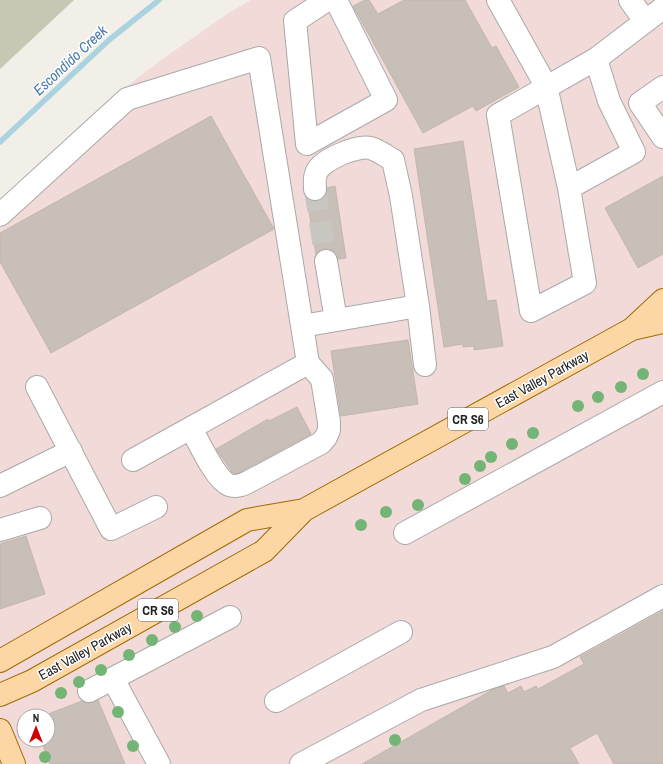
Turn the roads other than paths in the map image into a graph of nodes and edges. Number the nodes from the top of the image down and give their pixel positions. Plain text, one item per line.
1 (327, 0) edge
2 (336, 0) edge
3 (498, 0) edge
4 (630, 0) edge
5 (663, 8) edge
6 (645, 21) junction
7 (596, 59) junction
8 (546, 86) junction
9 (663, 87) edge
10 (649, 116) junction
11 (623, 130) junction
12 (663, 137) edge
13 (569, 188) junction
14 (315, 189) tunnel mouth
15 (0, 215) edge
16 (326, 261) tunnel mouth
17 (663, 300) edge
18 (418, 306) junction
19 (336, 320) junction
20 (663, 322) edge
21 (302, 326) junction
22 (632, 329) junction
23 (308, 363) junction
24 (425, 365) dead end
25 (37, 387) dead end
26 (663, 392) edge
27 (191, 428) junction
28 (71, 451) junction
29 (133, 460) dead end
30 (0, 486) edge
31 (156, 507) dead end
32 (304, 510) junction
33 (40, 518) dead end
34 (0, 530) edge
35 (405, 533) dead end
36 (663, 596) edge
37 (230, 617) dead end
38 (401, 632) dead end
39 (0, 661) edge
40 (113, 679) junction
41 (89, 691) dead end
42 (0, 695) edge
43 (276, 701) dead end
44 (0, 730) edge
45 (14, 764) edge
46 (159, 764) edge
47 (301, 764) edge

1 - 2 lane
3 - 8 lane
4 - 6 lane
5 - 6 lane
6 - 7 lane
7 - 8 lane
7 - 11 lane
8 - 13 lane
8 - 13 lane
9 - 10 lane
10 - 11 lane
10 - 12 lane
11 - 13 lane
14 - 18 lane
15 - 21 lane
16 - 19 lane
17 - 22 main road, East Valley Parkway / CR S6
18 - 19 lane
18 - 24 lane
19 - 21 lane
20 - 22 main road, East Valley Parkway / CR S6
21 - 23 lane
22 - 32 main road, East Valley Parkway / CR S6
23 - 27 lane
23 - 27 lane
25 - 28 lane
26 - 35 lane
27 - 29 lane
28 - 30 lane
28 - 31 lane
32 - 39 main road, East Valley Parkway / CR S6
32 - 42 main road, East Valley Parkway / CR S6
33 - 34 lane
36 - 47 lane
37 - 40 lane
38 - 43 lane
40 - 41 lane
40 - 46 lane
44 - 45 main road

